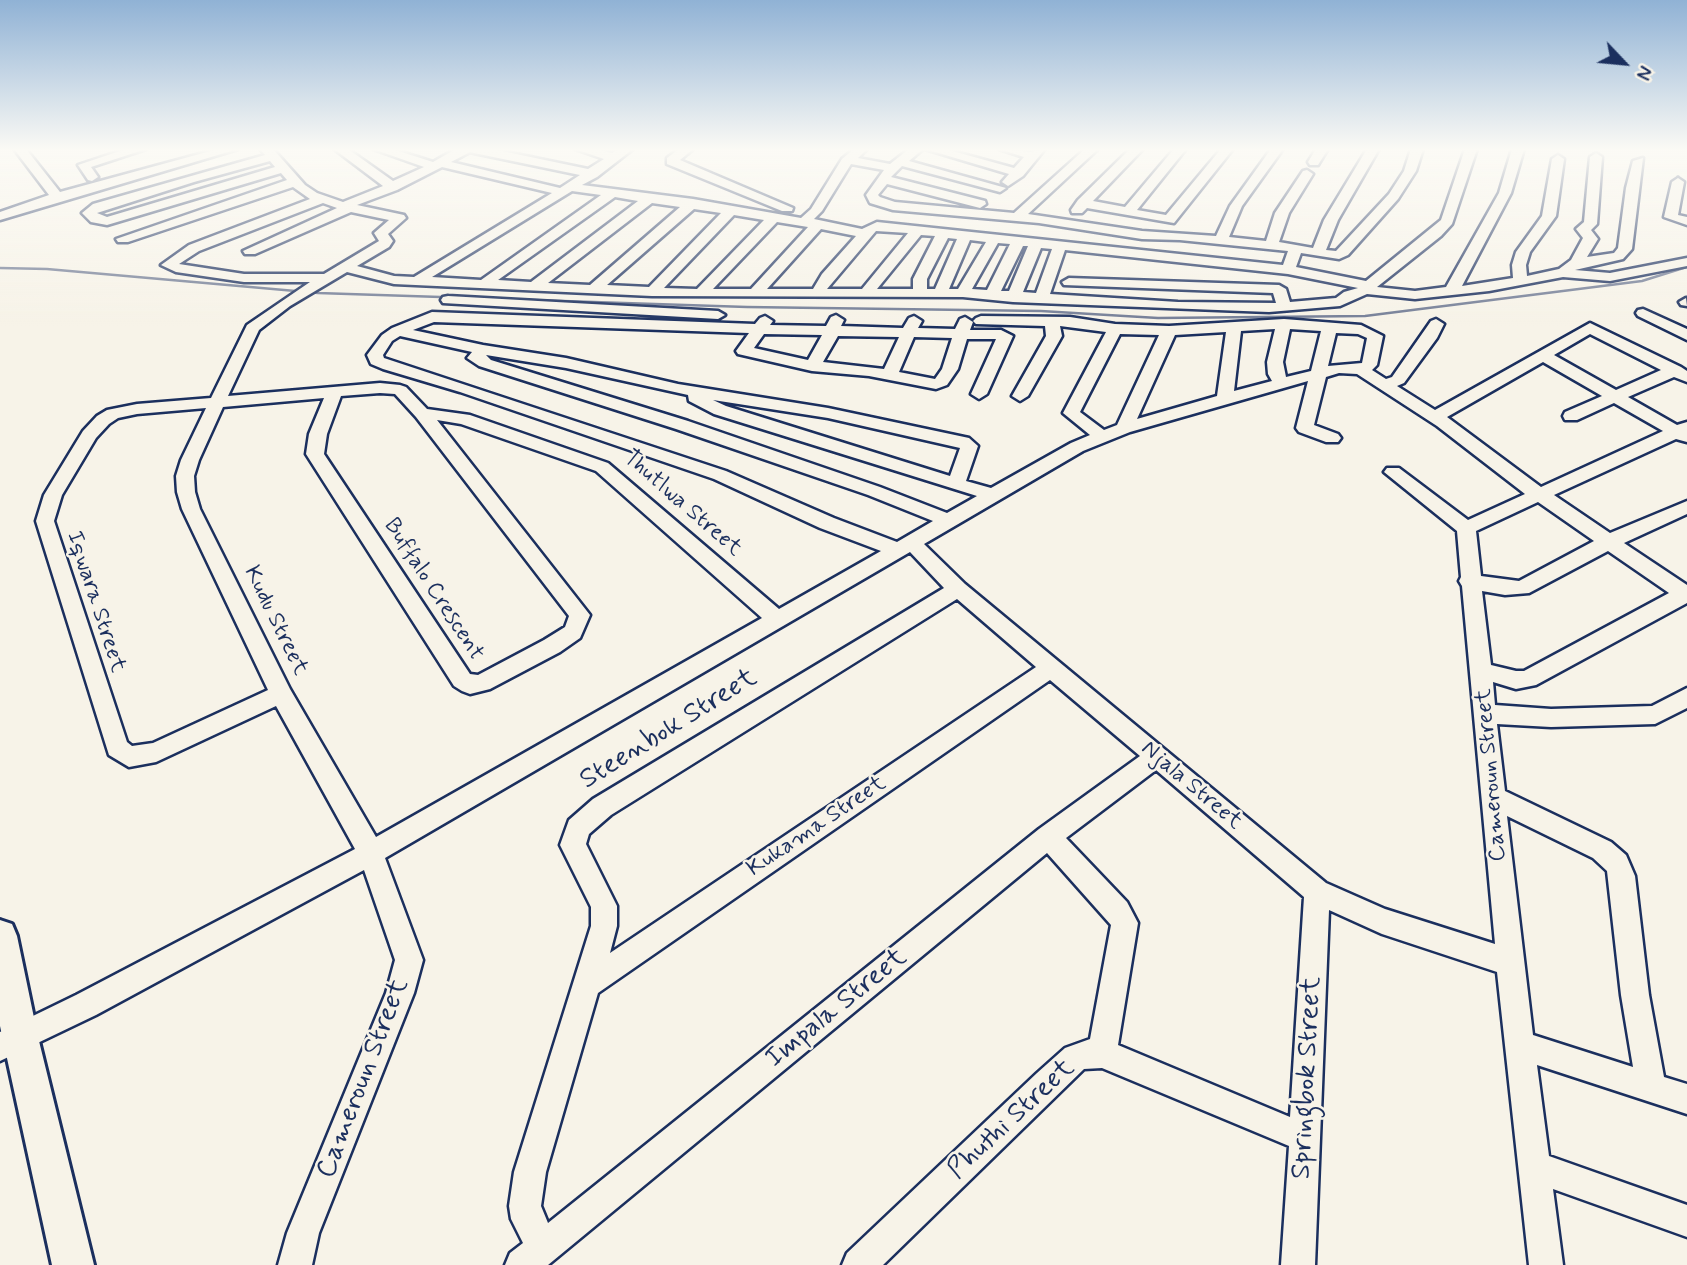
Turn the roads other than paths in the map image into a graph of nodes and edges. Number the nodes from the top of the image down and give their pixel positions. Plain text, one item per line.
1 (22, 208) edge
2 (101, 208) edge
3 (150, 208) edge
4 (216, 208) edge
5 (299, 208) edge
6 (344, 208) edge
7 (351, 208) edge
8 (538, 208) edge
9 (591, 208) edge
10 (637, 208) edge
11 (688, 208) edge
12 (719, 208) edge
13 (787, 208) edge
14 (818, 208) edge
15 (926, 208) edge
16 (995, 208) edge
17 (1033, 208) edge
18 (1078, 208) edge
19 (1108, 208) edge
20 (1127, 208) edge
21 (1179, 208) edge
22 (1235, 208) edge
23 (1285, 208) edge
24 (1338, 208) edge
25 (1383, 208) edge
26 (1451, 208) edge
27 (1497, 208) edge
28 (1550, 208) edge
29 (1592, 208) edge
30 (1630, 208) edge
31 (1673, 208) edge
32 (732, 210) junction
33 (1128, 212) junction
34 (1020, 214) junction
35 (0, 215) edge
36 (127, 215) junction
37 (776, 217) junction
38 (1671, 217) junction
39 (1039, 219) junction
40 (1687, 221) edge
41 (811, 223) junction
42 (1063, 224) junction
43 (149, 230) junction
44 (917, 231) junction
45 (1669, 231) dead end
46 (865, 234) junction
47 (943, 234) junction
48 (965, 236) junction
49 (123, 239) dead end
50 (994, 239) junction
51 (1220, 241) junction
52 (1018, 242) junction
53 (1036, 244) junction
54 (1271, 245) junction
55 (1056, 246) junction
56 (1296, 248) junction
57 (250, 251) dead end
58 (1318, 253) junction
59 (1075, 254) junction
60 (1687, 262) edge
61 (1577, 264) junction
62 (345, 267) junction
63 (1152, 269) dead end
64 (1283, 269) junction
65 (1563, 273) junction
66 (322, 280) junction
67 (416, 281) junction
68 (1069, 282) junction
69 (1520, 282) junction
70 (484, 284) junction
71 (535, 286) junction
72 (1368, 288) junction
73 (594, 289) junction
74 (1279, 289) junction
75 (1452, 290) junction
76 (652, 292) junction
77 (818, 292) junction
78 (867, 292) junction
79 (754, 293) junction
80 (920, 293) junction
81 (940, 293) junction
82 (963, 293) junction
83 (700, 294) junction
84 (992, 295) junction
85 (1013, 298) junction
86 (1041, 299) junction
87 (448, 300) dead end
88 (1067, 300) junction
89 (1284, 307) junction
90 (1643, 313) dead end
91 (1052, 322) junction
92 (763, 324) junction
93 (1284, 324) junction
94 (1436, 324) dead end
95 (834, 325) junction
96 (912, 326) junction
97 (963, 326) junction
98 (1330, 327) junction
99 (1234, 328) junction
100 (1115, 329) junction
101 (397, 331) junction
102 (1168, 331) junction
103 (1687, 335) edge
104 (483, 350) junction
105 (1543, 355) junction
106 (812, 366) junction
107 (1361, 370) junction
108 (407, 372) junction
109 (1318, 373) junction
110 (1681, 374) edge
111 (889, 376) junction
112 (1282, 382) junction
113 (1386, 384) junction
114 (388, 388) junction
115 (678, 389) junction
116 (334, 393) junction
117 (979, 394) dead end
118 (1020, 396) dead end
119 (1614, 396) junction
120 (1224, 399) junction
121 (217, 402) junction
122 (422, 413) junction
123 (1571, 416) dead end
124 (1439, 420) junction
125 (1124, 428) junction
126 (1684, 432) edge
127 (1103, 437) junction
128 (1332, 438) dead end
129 (1393, 472) dead end
130 (956, 484) junction
131 (1539, 493) junction
132 (994, 495) junction
133 (1687, 507) edge
134 (947, 520) junction
135 (1466, 528) junction
136 (1611, 541) junction
137 (906, 547) junction
138 (1469, 580) junction
139 (958, 589) junction
140 (1686, 593) edge
141 (777, 619) junction
142 (1051, 668) junction
143 (1482, 671) junction
144 (281, 694) junction
145 (1687, 698) edge
146 (1486, 714) junction
147 (1156, 758) junction
148 (1494, 798) junction
149 (1048, 837) junction
150 (371, 853) junction
151 (1317, 892) junction
152 (0, 936) edge
153 (1510, 963) junction
154 (584, 986) junction
155 (10, 1042) edge
156 (1520, 1045) junction
157 (1102, 1053) junction
158 (1651, 1088) junction
159 (1687, 1099) edge
160 (1305, 1138) junction
161 (1535, 1167) junction
162 (1687, 1221) edge
163 (544, 1246) junction
164 (73, 1265) edge
165 (295, 1265) edge
166 (522, 1265) edge
167 (859, 1265) edge
168 (1298, 1265) edge
169 (1546, 1265) edge

1 - 35 street
2 - 36 street
3 - 36 street
4 - 43 street
5 - 66 street
6 - 57 street
7 - 62 street, Kudu Street
8 - 67 street
9 - 70 street
10 - 71 street
11 - 73 street
12 - 32 street
13 - 37 street
14 - 41 street
15 - 39 street
16 - 34 street
17 - 34 street
18 - 42 street
19 - 33 street
20 - 33 street
21 - 33 street
22 - 51 street
23 - 54 street
24 - 58 street
25 - 58 street
26 - 72 street
27 - 75 street
28 - 69 street
29 - 61 street
30 - 61 street
31 - 38 street
32 - 37 street
32 - 76 street
34 - 39 street
36 - 43 street
37 - 41 street
37 - 83 street
38 - 40 street
38 - 45 street
39 - 42 street
41 - 46 street
41 - 79 street
42 - 51 street
42 - 55 street
43 - 49 street
44 - 46 street
44 - 47 street
44 - 78 street
46 - 77 street
47 - 48 street
47 - 80 street
48 - 50 street
48 - 81 street
50 - 52 street
50 - 82 street
51 - 54 street
52 - 53 street
52 - 84 street
53 - 55 street
53 - 85 street
54 - 56 street
55 - 59 street
55 - 86 street
56 - 58 street
56 - 64 street
59 - 63 street
59 - 64 street
59 - 68 street
60 - 65 street
61 - 65 street
62 - 66 street, Kudu Street
62 - 67 street
64 - 72 street
64 - 74 street
65 - 69 street
66 - 121 street, Kudu Street
67 - 70 street
68 - 74 street
68 - 88 street
69 - 75 street
70 - 71 street
71 - 73 street
72 - 75 street
72 - 89 street
73 - 76 street
74 - 89 street
76 - 83 street
77 - 78 street
77 - 79 street
78 - 80 street
79 - 83 street
80 - 81 street
81 - 82 street
82 - 84 street
84 - 85 street
85 - 86 street
86 - 88 street
87 - 92 street
88 - 89 street
90 - 103 street
91 - 97 street
91 - 100 street
91 - 118 street
92 - 95 street
92 - 101 street
92 - 106 street
93 - 98 street
93 - 99 street
93 - 112 street
94 - 113 street
95 - 96 street
95 - 106 street
96 - 97 street
96 - 111 street
97 - 111 street
97 - 117 street
98 - 107 street
98 - 109 street
99 - 102 street
99 - 120 street
100 - 102 street
100 - 127 street
101 - 104 street
101 - 108 street
102 - 125 street
104 - 115 street
104 - 134 street
105 - 110 street
105 - 119 street
105 - 124 street
106 - 111 street
107 - 109 street
107 - 113 street
108 - 114 street
108 - 137 street
109 - 112 street
109 - 128 street
110 - 119 street
112 - 120 street
113 - 124 street
114 - 116 street
114 - 122 street, Buffalo Crescent
115 - 130 street
115 - 130 street
116 - 121 street
116 - 122 street, Buffalo Crescent
119 - 123 street
119 - 126 street
120 - 125 street
121 - 144 street, Kudu Street
121 - 144 street, Iqwara Street
122 - 141 street, Thutlwa Street
124 - 131 street
125 - 127 street
126 - 131 street
127 - 132 street
129 - 135 street
130 - 132 street
131 - 135 street
131 - 136 street
132 - 134 street
133 - 136 street
134 - 137 street
135 - 138 street, Cameroun Street
136 - 138 street
136 - 140 street
137 - 139 street, Njala Street
137 - 141 street
138 - 143 street, Cameroun Street
139 - 142 street, Njala Street
139 - 154 street, Steenbok Street
140 - 143 street
141 - 150 street
142 - 147 street, Njala Street
142 - 154 street, Kukama Street
143 - 146 street, Cameroun Street
144 - 150 street, Kudu Street
145 - 146 street
146 - 148 street, Cameroun Street
147 - 149 street, Impala Street
147 - 151 street, Njala Street
148 - 153 street, Cameroun Street
148 - 158 street
149 - 157 street
149 - 163 street, Impala Street
150 - 155 street
150 - 165 street, Cameroun Street
151 - 153 street, Njala Street
151 - 160 street, Springbok Street
152 - 155 main road
153 - 156 street, Cameroun Street
154 - 163 street, Steenbok Street
155 - 164 main road
156 - 158 street
156 - 161 street, Cameroun Street
157 - 160 street, Phuthi Street
157 - 167 street, Phuthi Street
158 - 159 street
160 - 168 street, Springbok Street
161 - 162 street
161 - 169 street, Cameroun Street
163 - 166 street, Impala Street

